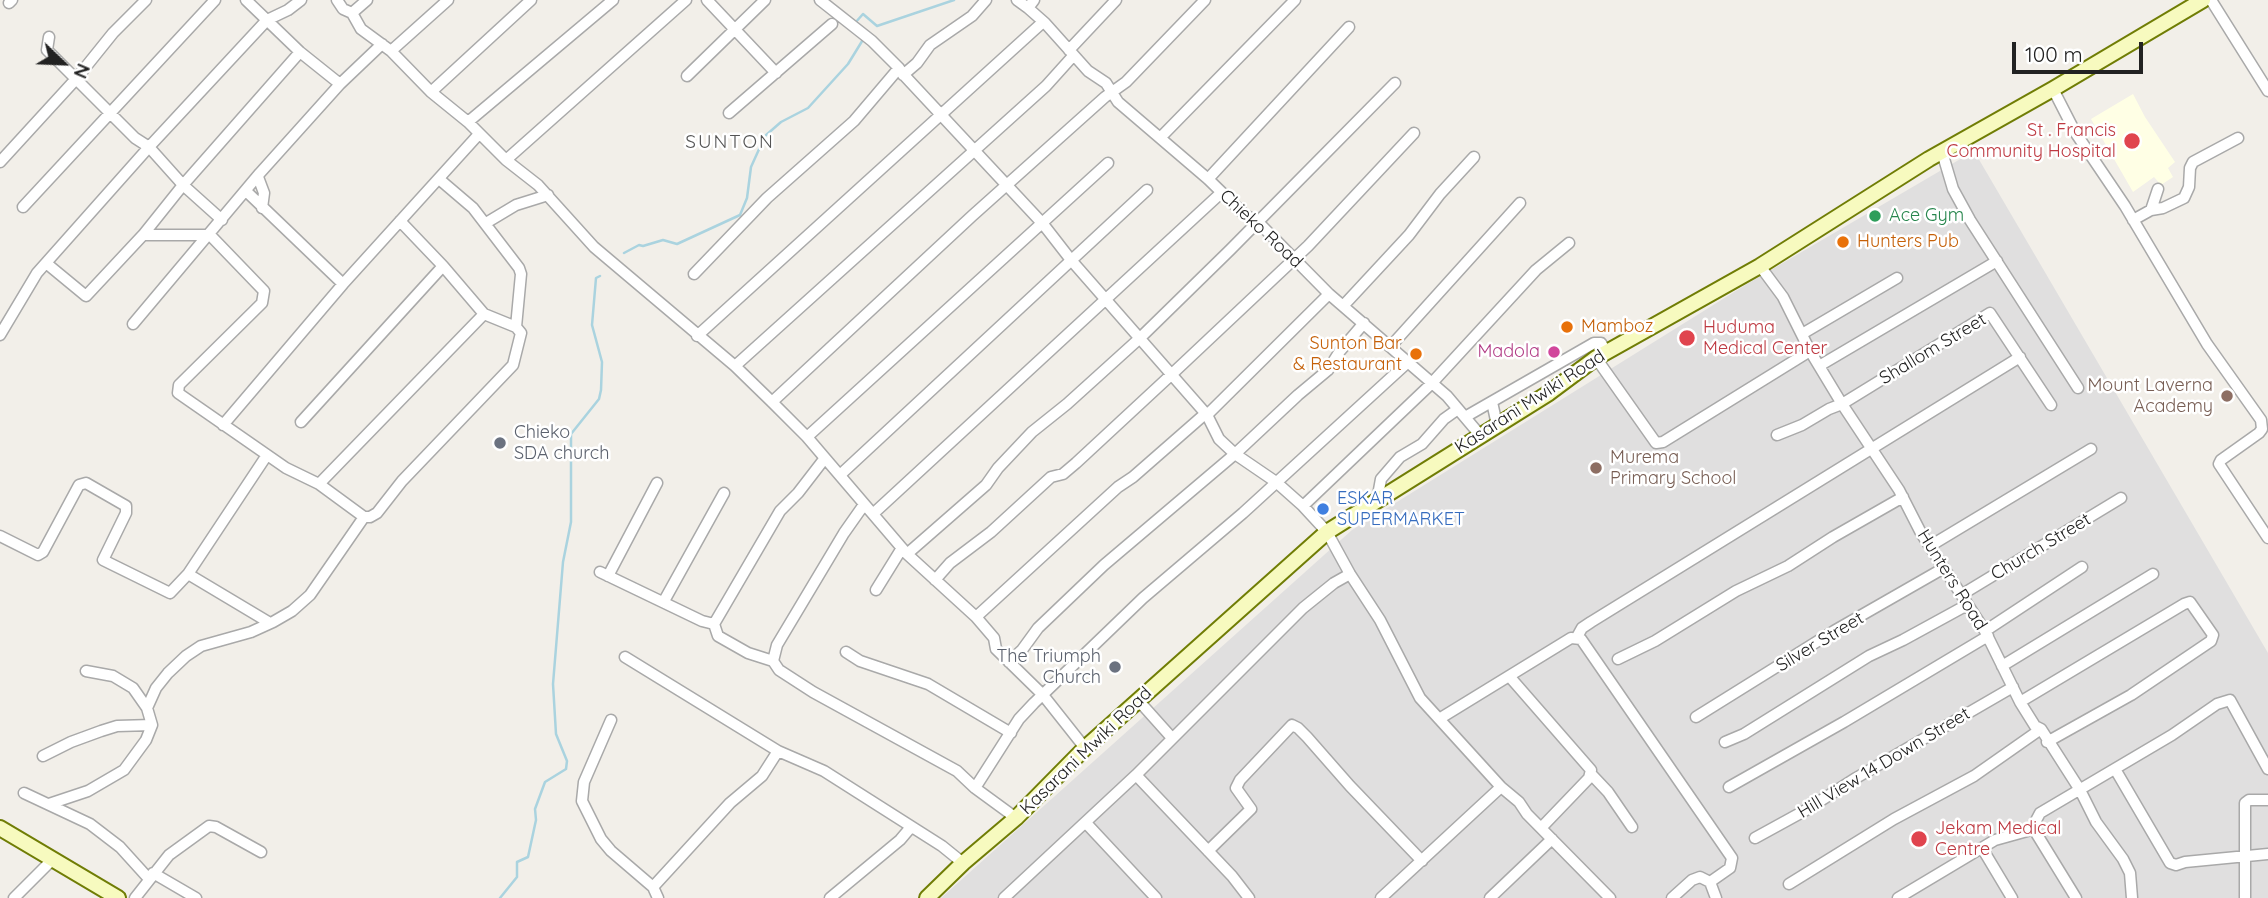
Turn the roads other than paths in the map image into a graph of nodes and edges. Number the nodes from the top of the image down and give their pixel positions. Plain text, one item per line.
1 (146, 0) edge
2 (215, 0) edge
3 (246, 0) edge
4 (301, 0) edge
5 (337, 0) edge
6 (367, 0) edge
7 (448, 0) edge
8 (531, 0) edge
9 (613, 0) edge
10 (686, 0) edge
11 (707, 0) edge
12 (765, 0) edge
13 (986, 0) edge
14 (1017, 0) edge
15 (1116, 0) edge
16 (1205, 0) edge
17 (1295, 0) edge
18 (2203, 0) edge
19 (2211, 0) edge
20 (821, 1) edge
21 (1031, 4) edge
22 (352, 13) junction
23 (267, 20) junction
24 (1043, 22) junction
25 (832, 24) dead end
26 (1349, 27) dead end
27 (735, 29) junction
28 (49, 37) dead end
29 (387, 48) junction
30 (300, 52) junction
31 (1071, 53) junction
32 (901, 71) junction
33 (776, 73) junction
34 (687, 76) dead end
35 (76, 79) junction
36 (1395, 83) dead end
37 (340, 84) junction
38 (2053, 89) junction
39 (2268, 91) edge
40 (430, 92) junction
41 (1113, 92) junction
42 (111, 112) junction
43 (729, 114) dead end
44 (941, 115) junction
45 (468, 122) junction
46 (1414, 133) dead end
47 (479, 134) junction
48 (1160, 138) junction
49 (2238, 138) dead end
50 (149, 147) junction
51 (974, 151) junction
52 (1942, 152) junction
53 (1474, 157) dead end
54 (506, 160) junction
55 (0, 162) edge
56 (1108, 163) dead end
57 (258, 177) junction
58 (439, 179) junction
59 (1208, 179) junction
60 (183, 185) junction
61 (1007, 186) junction
62 (2158, 189) dead end
63 (1147, 190) dead end
64 (247, 192) junction
65 (1221, 193) junction
66 (548, 195) junction
67 (1520, 203) dead end
68 (23, 207) dead end
69 (262, 208) junction
70 (2151, 210) junction
71 (222, 220) junction
72 (2133, 220) junction
73 (1257, 221) junction
74 (400, 222) junction
75 (486, 223) junction
76 (1043, 224) junction
77 (143, 235) junction
78 (210, 235) junction
79 (1569, 243) dead end
80 (1294, 258) junction
81 (1072, 260) junction
82 (1997, 261) junction
83 (46, 264) junction
84 (443, 266) junction
85 (1760, 266) junction
86 (694, 274) dead end
87 (1897, 278) dead end
88 (343, 284) junction
89 (1329, 294) junction
90 (1107, 299) junction
91 (1344, 305) junction
92 (484, 314) junction
93 (1364, 323) junction
94 (133, 324) dead end
95 (516, 327) junction
96 (1802, 334) junction
97 (0, 335) edge
98 (696, 336) junction
99 (1140, 338) junction
100 (1390, 347) junction
101 (1810, 351) junction
102 (1601, 355) junction
103 (2020, 357) junction
104 (1407, 363) junction
105 (735, 366) junction
106 (1819, 366) junction
107 (1554, 368) junction
108 (1172, 374) junction
109 (1536, 379) junction
110 (1564, 382) junction
111 (1432, 384) junction
112 (2078, 388) dead end
113 (1549, 393) junction
114 (772, 402) junction
115 (1492, 402) junction
116 (1842, 404) junction
117 (2051, 405) dead end
118 (1461, 413) junction
119 (1206, 414) junction
120 (301, 422) dead end
121 (223, 425) junction
122 (1497, 425) junction
123 (1480, 435) junction
124 (1777, 435) dead end
125 (807, 437) junction
126 (1872, 449) junction
127 (2091, 449) dead end
128 (1235, 454) junction
129 (267, 455) junction
130 (825, 458) junction
131 (840, 475) junction
132 (1276, 482) junction
133 (657, 483) dead end
134 (319, 484) junction
135 (724, 493) dead end
136 (1903, 497) junction
137 (2120, 498) dead end
138 (1377, 500) junction
139 (863, 506) junction
140 (1303, 506) junction
141 (874, 513) junction
142 (364, 517) junction
143 (1327, 533) junction
144 (0, 536) edge
145 (2268, 538) edge
146 (1930, 546) junction
147 (904, 551) junction
148 (2082, 567) dead end
149 (1944, 568) junction
150 (2153, 573) dead end
151 (188, 574) junction
152 (1350, 574) junction
153 (935, 580) junction
154 (876, 590) dead end
155 (1964, 600) junction
156 (664, 601) junction
157 (976, 617) junction
158 (270, 623) junction
159 (714, 624) junction
160 (1986, 633) junction
161 (1577, 637) junction
162 (846, 652) dead end
163 (625, 656) dead end
164 (1618, 659) dead end
165 (773, 661) junction
166 (1009, 662) junction
167 (2002, 666) junction
168 (86, 671) dead end
169 (1509, 676) junction
170 (2013, 687) junction
171 (1043, 695) junction
172 (1138, 700) junction
173 (2020, 702) junction
174 (147, 708) junction
175 (1696, 717) dead end
176 (1439, 719) junction
177 (611, 720) dead end
178 (152, 726) junction
179 (2041, 729) junction
180 (1011, 733) junction
181 (1172, 738) junction
182 (1726, 742) dead end
183 (2047, 742) junction
184 (1085, 748) junction
185 (778, 751) junction
186 (43, 757) dead end
187 (2115, 769) junction
188 (2268, 769) edge
189 (1591, 774) junction
190 (1136, 775) junction
191 (1501, 787) junction
192 (1729, 787) dead end
193 (975, 788) junction
194 (2080, 790) junction
195 (24, 793) dead end
196 (2268, 800) edge
197 (49, 804) junction
198 (1016, 818) junction
199 (1086, 823) junction
200 (911, 827) junction
201 (1632, 827) dead end
202 (1541, 828) junction
203 (2033, 828) junction
204 (2, 833) edge
205 (1755, 838) dead end
206 (1552, 839) junction
207 (1982, 848) junction
208 (1208, 851) junction
209 (261, 852) dead end
210 (2245, 855) junction
211 (2268, 855) edge
212 (53, 859) junction
213 (1422, 861) junction
214 (963, 863) junction
215 (151, 876) junction
216 (1710, 883) junction
217 (1789, 884) dead end
218 (653, 887) junction
219 (99, 894) edge
220 (1495, 896) edge
221 (14, 898) edge
222 (118, 898) edge
223 (135, 898) edge
224 (196, 898) edge
225 (658, 898) edge
226 (830, 898) edge
227 (927, 898) edge
228 (1004, 898) edge
229 (1156, 898) edge
230 (1250, 898) edge
231 (1381, 898) edge
232 (1610, 898) edge
233 (1672, 898) edge
234 (1716, 898) edge
235 (1898, 898) edge
236 (2012, 898) edge
237 (2076, 898) edge
238 (2132, 898) edge
239 (2245, 898) edge

1 - 35 street
2 - 42 street
3 - 23 street
4 - 23 street
5 - 22 street
6 - 22 street
7 - 29 street
8 - 40 street
9 - 45 street
10 - 54 street
11 - 27 street
12 - 27 street
13 - 32 street
14 - 21 street, Chieko Road
15 - 31 street
16 - 41 street
17 - 48 street
18 - 38 main road, Kasarani Mwiki Road
19 - 39 street
20 - 32 street
21 - 24 street, Chieko Road
22 - 29 street
23 - 30 street
23 - 50 street
24 - 31 street, Chieko Road
24 - 44 street
25 - 33 street
26 - 59 street
27 - 33 street
27 - 34 street
28 - 35 street
29 - 37 street
29 - 40 street
30 - 37 street
30 - 60 street
31 - 41 street, Chieko Road
31 - 51 street
32 - 44 street
32 - 86 street
33 - 43 street
35 - 42 street
35 - 55 street
36 - 73 street
37 - 57 street
38 - 52 main road, Kasarani Mwiki Road
38 - 72 street
40 - 45 street
41 - 48 street, Chieko Road
41 - 61 street
42 - 50 street
42 - 68 street
44 - 51 street
44 - 98 street
45 - 47 street
46 - 80 street
47 - 54 street
47 - 58 street
48 - 59 street, Chieko Road
49 - 70 street
50 - 60 street
50 - 83 street
51 - 61 street
51 - 105 street
52 - 82 street
52 - 85 main road, Kasarani Mwiki Road
53 - 91 street
54 - 66 street
56 - 76 street
57 - 64 street
57 - 69 street
58 - 74 street
58 - 75 street
59 - 65 street, Chieko Road
60 - 71 street
60 - 77 street
61 - 76 street
61 - 114 street
62 - 70 street
63 - 81 street
64 - 69 street
64 - 71 street
65 - 73 street, Chieko Road
65 - 90 street
66 - 75 street
66 - 98 street
67 - 100 street
69 - 88 street
70 - 72 street
71 - 78 street
72 - 145 street
73 - 80 street, Chieko Road
73 - 99 street
74 - 84 street
74 - 88 street
75 - 95 street
76 - 81 street
76 - 125 street
77 - 78 street
77 - 83 street
78 - 94 street
78 - 121 street
79 - 111 street
80 - 89 street, Chieko Road
80 - 108 street
81 - 90 street
81 - 131 street
82 - 106 street
82 - 112 street
83 - 97 street
84 - 92 street
84 - 120 street
85 - 96 street, Hunters Road
85 - 102 main road, Kasarani Mwiki Road
87 - 96 street
88 - 121 street
89 - 91 street, Chieko Road
89 - 119 street
90 - 99 street
90 - 141 street
91 - 93 street, Chieko Road
92 - 95 street
92 - 134 street
93 - 100 street, Chieko Road
93 - 128 street
95 - 142 street
96 - 101 street, Hunters Road
98 - 105 street
99 - 108 street
99 - 147 street
100 - 104 street, Chieko Road
101 - 102 street
101 - 106 street, Hunters Road
102 - 107 street
102 - 110 main road, Kasarani Mwiki Road
103 - 116 street, Shallom Street
103 - 117 street, Shallom Street
103 - 126 street
104 - 111 street, Chieko Road
104 - 132 street
105 - 114 street
106 - 116 street, Hunters Road
107 - 109 street
107 - 110 street
108 - 119 street
108 - 153 street
109 - 113 street
109 - 115 street
110 - 113 main road, Kasarani Mwiki Road
111 - 118 street, Chieko Road
111 - 140 street
113 - 122 main road, Kasarani Mwiki Road
114 - 125 street
115 - 118 street
115 - 122 street
116 - 124 street, Shallom Street
116 - 126 street, Hunters Road
118 - 123 street, Chieko Road
118 - 138 street
119 - 128 street
119 - 157 street
121 - 129 street
122 - 123 main road, Kasarani Mwiki Road
123 - 138 main road, Kasarani Mwiki Road
125 - 130 street
126 - 136 street, Hunters Road
126 - 161 street
127 - 146 street
128 - 132 street
128 - 166 street
129 - 134 street
129 - 151 street
130 - 131 street
130 - 159 street
131 - 139 street
132 - 140 street
132 - 171 street
133 - 156 street
134 - 142 street
135 - 156 street
136 - 146 street, Hunters Road
136 - 164 street
137 - 155 street, Church Street
138 - 143 main road, Kasarani Mwiki Road
139 - 141 street
139 - 165 street
140 - 143 street
141 - 147 street
142 - 158 street
143 - 152 street
143 - 172 main road, Kasarani Mwiki Road
144 - 151 street
146 - 149 street, Hunters Road
147 - 153 street
147 - 154 street
148 - 160 street
149 - 155 street, Hunters Road
149 - 175 street, Silver Street
150 - 167 street
151 - 158 street
152 - 176 street
152 - 181 street
153 - 157 street
155 - 160 street, Hunters Road
155 - 182 street, Church Street
156 - 159 street
157 - 166 street
158 - 174 street
159 - 165 street
160 - 167 street, Hunters Road
160 - 192 street
161 - 169 street
161 - 216 street
162 - 180 street
163 - 185 street
165 - 193 street
166 - 171 street
167 - 170 street, Hunters Road
168 - 174 street
169 - 176 street
169 - 189 street
170 - 173 street, Hunters Road
170 - 205 street, Hill View 14 Down Street
171 - 180 street
171 - 184 street
172 - 181 street
172 - 184 main road, Kasarani Mwiki Road
173 - 179 street, Hunters Road
173 - 183 street
174 - 178 street
176 - 191 street
177 - 218 street
178 - 186 street
178 - 197 street
179 - 183 street, Hunters Road
179 - 217 street
180 - 193 street
181 - 190 street
183 - 194 street, Hunters Road
184 - 198 main road, Kasarani Mwiki Road
185 - 200 street
185 - 218 street
187 - 188 street
187 - 194 street
187 - 210 street
189 - 201 street
189 - 202 street
190 - 199 street
190 - 208 street
191 - 202 street
191 - 213 street
193 - 198 street
194 - 203 street
194 - 238 street, Hunters Road
195 - 197 street
196 - 210 street
197 - 215 street
198 - 214 main road, Kasarani Mwiki Road
199 - 228 street
199 - 229 street
200 - 214 street
200 - 226 street
202 - 206 street
203 - 207 street
203 - 237 street
204 - 212 main road
206 - 220 street
206 - 232 street
207 - 235 street
207 - 236 street
208 - 213 street
208 - 230 street
209 - 215 street
210 - 211 street
210 - 239 street
212 - 219 main road
212 - 221 street
213 - 231 street
214 - 227 main road, Kasarani Mwiki Road
215 - 223 street
215 - 224 street
216 - 233 street
216 - 234 street
218 - 225 street
219 - 222 main road

